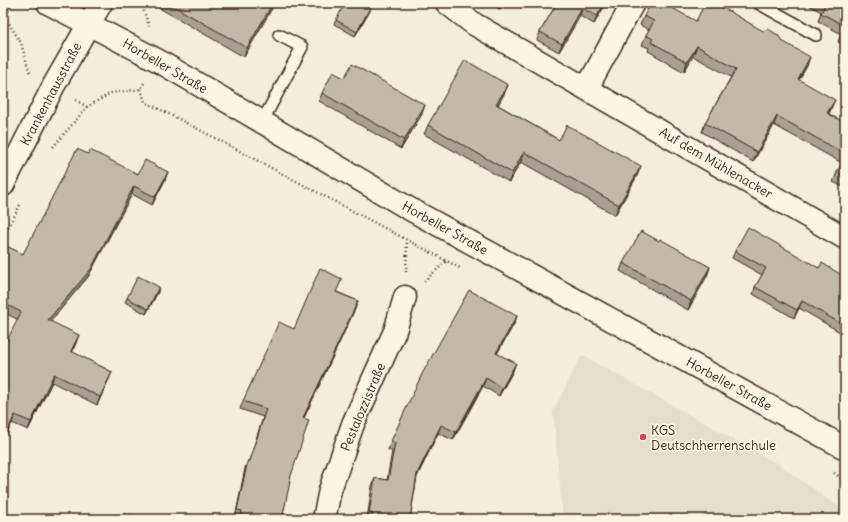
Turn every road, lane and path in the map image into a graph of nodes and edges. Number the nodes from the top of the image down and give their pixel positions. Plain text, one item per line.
1 (13, 3) edge
2 (48, 3) edge
3 (101, 3) edge
4 (141, 3) edge
5 (447, 3) edge
6 (633, 3) edge
7 (758, 3) edge
8 (4, 16) edge
9 (88, 23) junction
10 (153, 28) dead end
11 (279, 35) dead end
12 (816, 35) dead end
13 (157, 60) junction
14 (27, 80) dead end
15 (587, 88) junction
16 (262, 122) junction
17 (48, 152) dead end
18 (3, 185) edge
19 (24, 198) dead end
20 (3, 238) edge
21 (845, 238) edge
22 (407, 240) dead end
23 (446, 261) dead end
24 (404, 297) junction
25 (845, 448) edge
26 (324, 519) edge

1 - 8 path
2 - 9 street, Horbeller Straße
3 - 9 street, Krankenhausstraße
4 - 10 path
5 - 15 street, Auf dem Mühlenacker
6 - 15 street
7 - 12 lane
8 - 14 path
9 - 13 street, Horbeller Straße
9 - 18 street, Krankenhausstraße
11 - 16 lane
13 - 16 street, Horbeller Straße
13 - 17 path
15 - 21 street, Auf dem Mühlenacker
16 - 25 street, Horbeller Straße
19 - 20 path
22 - 24 path
23 - 24 path
24 - 26 street, Pestalozzistraße

